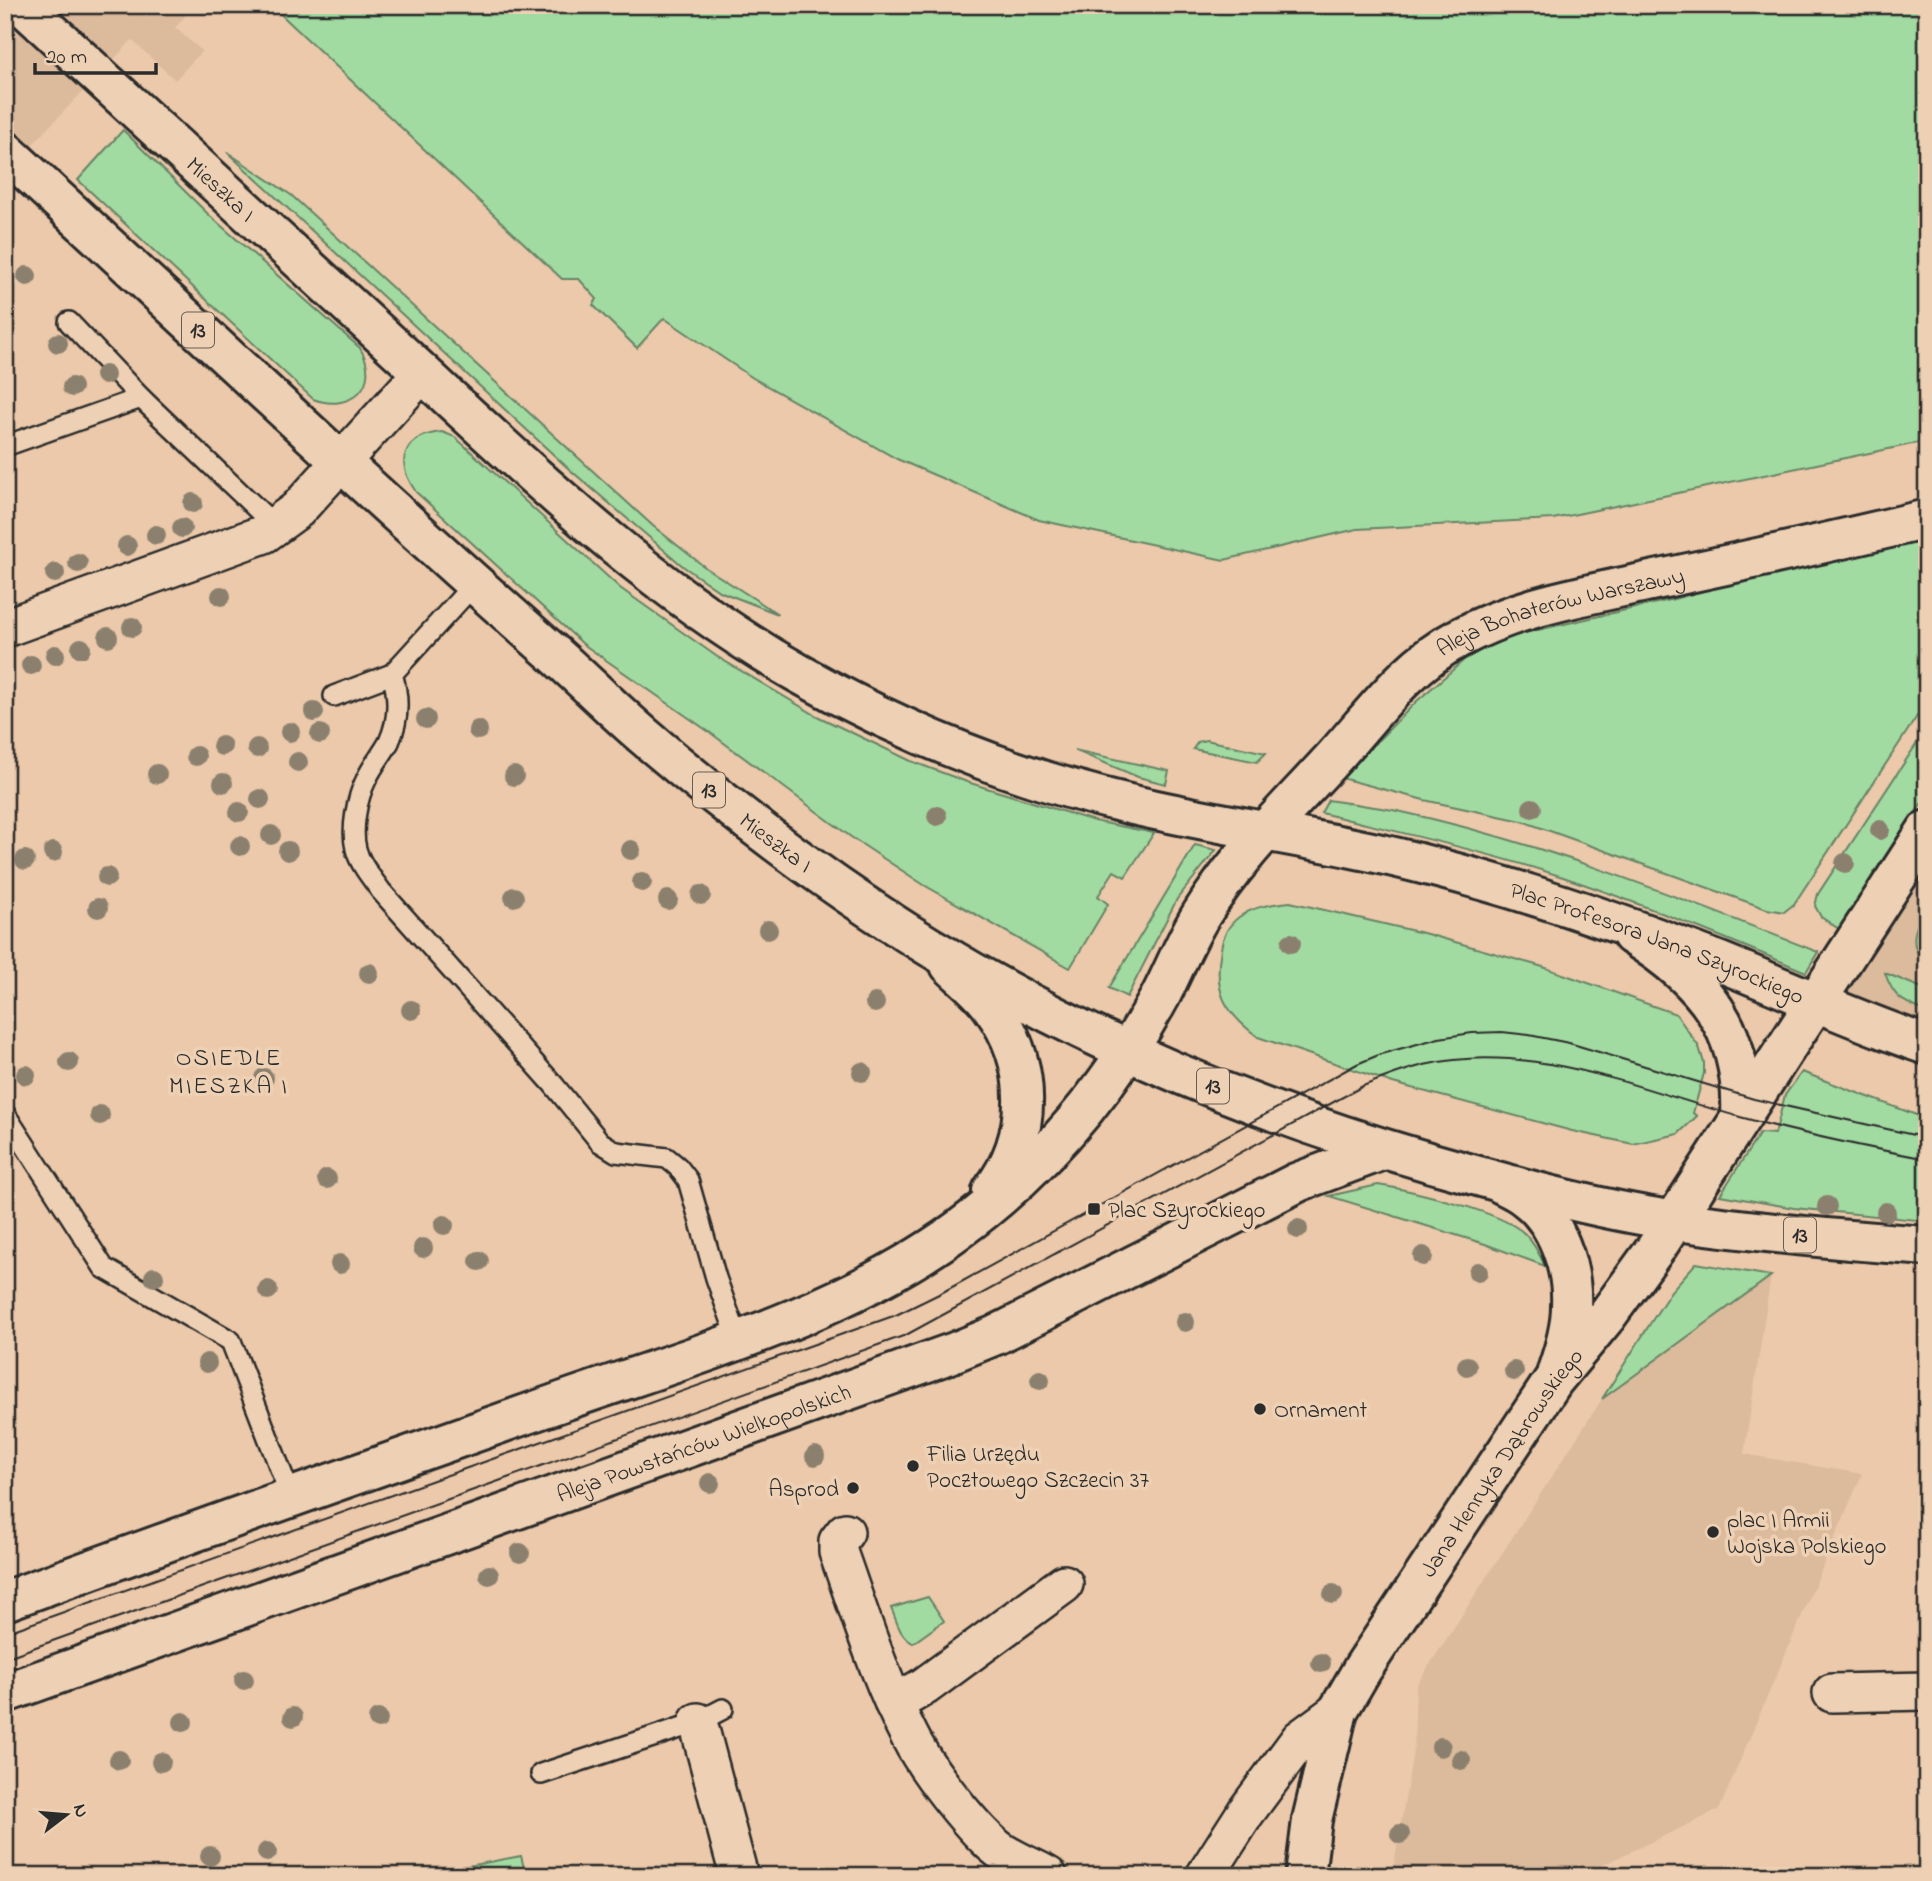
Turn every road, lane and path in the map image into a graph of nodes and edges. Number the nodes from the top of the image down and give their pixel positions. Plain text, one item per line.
1 (22, 5) edge
2 (5, 151) edge
3 (69, 323) dead end
4 (422, 373) junction
5 (141, 398) junction
6 (5, 446) edge
7 (341, 461) junction
8 (1927, 519) edge
9 (276, 527) junction
10 (475, 583) junction
11 (5, 628) edge
12 (392, 674) junction
13 (334, 696) dead end
14 (1927, 830) edge
15 (1266, 831) junction
16 (1605, 920) junction
17 (934, 949) junction
18 (1816, 1003) junction
19 (1927, 1045) edge
20 (1127, 1051) junction
21 (5, 1114) edge
22 (1741, 1117) junction
23 (1384, 1150) junction
24 (1502, 1184) junction
25 (1674, 1221) junction
26 (964, 1226) junction
27 (1927, 1246) edge
28 (738, 1339) junction
29 (1553, 1381) junction
30 (291, 1497) junction
31 (845, 1532) dead end
32 (1063, 1584) dead end
33 (5, 1601) edge
34 (1927, 1690) edge
35 (5, 1693) edge
36 (1832, 1693) dead end
37 (894, 1704) junction
38 (1338, 1711) junction
39 (711, 1715) joint
40 (541, 1774) dead end
41 (739, 1876) edge
42 (1048, 1876) edge
43 (1205, 1876) edge
44 (1305, 1876) edge

1 - 4 street, Mieszka I
2 - 7 street, Mieszka I / 13
3 - 5 lane
4 - 7 street
4 - 15 street, Mieszka I
5 - 6 lane
5 - 9 lane
7 - 9 street
7 - 10 street, Mieszka I / 13
8 - 15 street, Aleja Bohaterów Warszawy
9 - 11 street
10 - 12 lane
10 - 17 street, Mieszka I / 13
12 - 13 lane
12 - 28 lane
14 - 18 street
15 - 16 street, Plac Profesora Jana Szyrockiego
15 - 20 street
16 - 18 street, Plac Profesora Jana Szyrockiego
16 - 22 street
17 - 20 street, Mieszka I / 13
17 - 26 street
18 - 19 street
18 - 22 street, Plac Profesora Jana Szyrockiego
20 - 23 street, 13
20 - 26 street
21 - 30 lane
22 - 25 street, Plac Profesora Jana Szyrockiego
23 - 24 street, 13
23 - 35 street, Aleja Powstańców Wielkopolskich
24 - 25 street, 13
24 - 29 street
25 - 27 street, 13
25 - 29 street, Jana Henryka Dąbrowskiego
26 - 28 street
28 - 30 street
29 - 38 street, Jana Henryka Dąbrowskiego
30 - 33 street
31 - 37 street
32 - 37 street
34 - 36 street
37 - 42 street
38 - 43 street, Jana Henryka Dąbrowskiego
38 - 44 street, Jana Henryka Dąbrowskiego
39 - 40 lane
39 - 41 street

